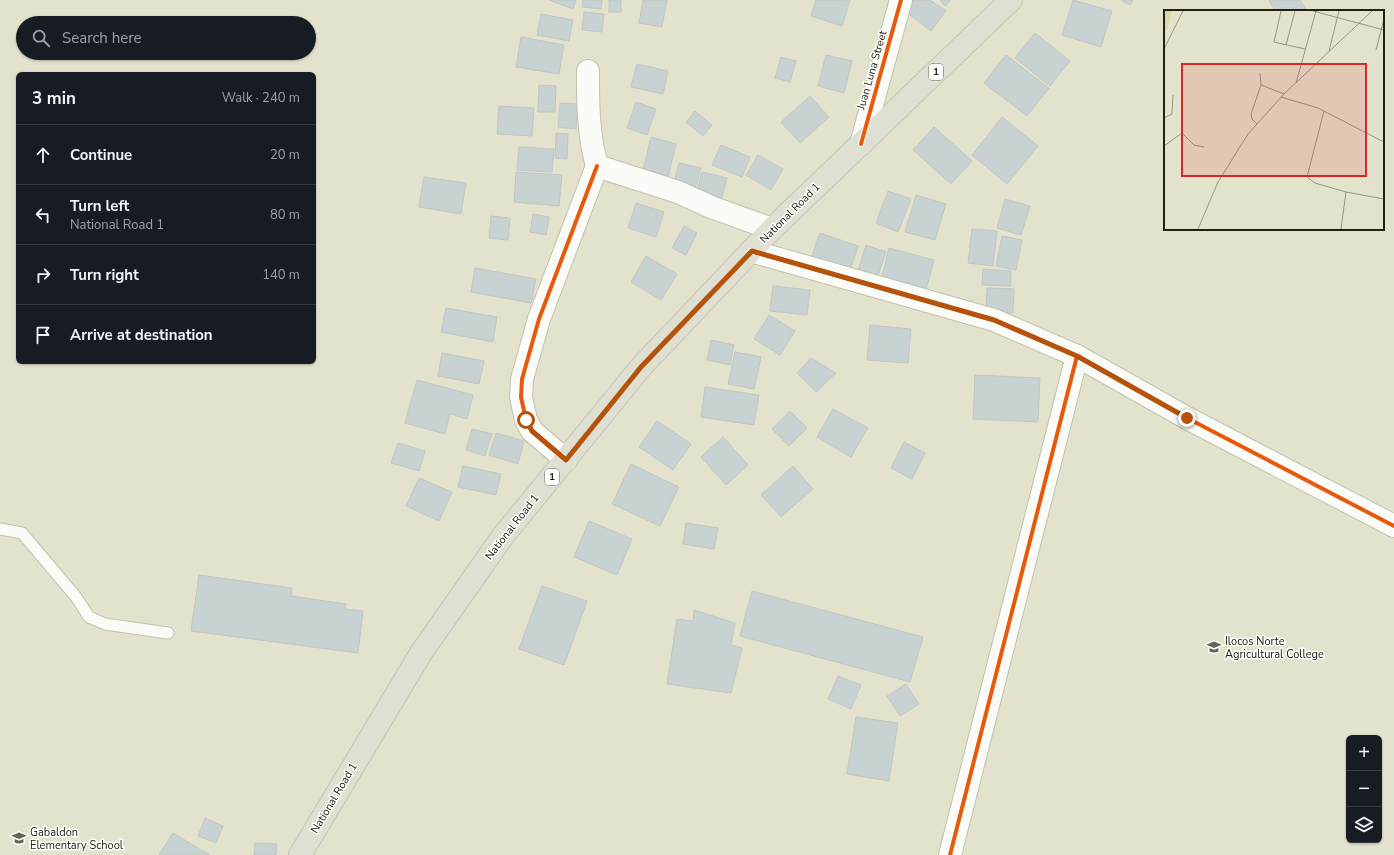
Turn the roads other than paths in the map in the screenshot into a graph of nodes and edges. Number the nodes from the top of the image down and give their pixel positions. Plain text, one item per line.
1 (901, 0) edge
2 (1011, 0) edge
3 (588, 71) dead end
4 (861, 144) junction
5 (597, 166) junction
6 (772, 229) junction
7 (752, 251) junction
8 (1077, 356) junction
9 (566, 460) junction
10 (1394, 526) edge
11 (0, 529) edge
12 (168, 633) dead end
13 (300, 855) edge
14 (950, 855) edge

1 - 4 street, Juan Luna Street
2 - 4 main road, National Road 1 / 1
3 - 5 street
4 - 6 main road, National Road 1 / 1
5 - 6 street
5 - 9 street
6 - 7 main road, National Road 1 / 1
7 - 8 street
7 - 9 main road, National Road 1 / 1
8 - 10 street
8 - 14 street
9 - 13 main road, National Road 1 / 1
11 - 12 lane

